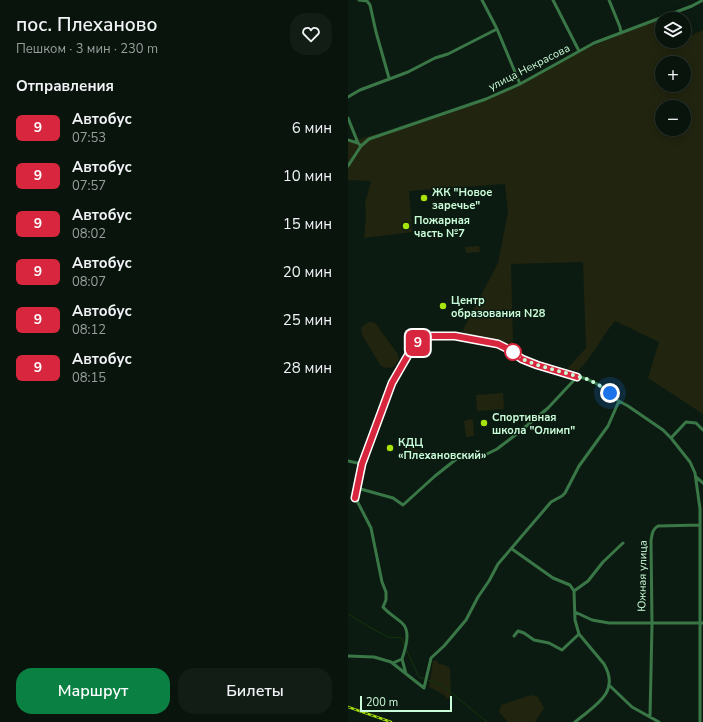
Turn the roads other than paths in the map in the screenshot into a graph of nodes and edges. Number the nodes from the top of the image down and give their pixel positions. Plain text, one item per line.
1 (359, 0) edge
2 (482, 0) edge
3 (553, 0) edge
4 (610, 0) edge
5 (703, 0) edge
6 (497, 29) junction
7 (621, 33) junction
8 (579, 51) junction
9 (389, 78) junction
10 (520, 84) junction
11 (348, 96) edge
12 (348, 118) edge
13 (348, 140) edge
14 (358, 143) junction
15 (361, 146) junction
16 (348, 166) edge
17 (577, 377) junction
18 (619, 401) junction
19 (703, 430) edge
20 (671, 438) junction
21 (348, 460) edge
22 (362, 464) junction
23 (695, 474) junction
24 (703, 482) edge
25 (358, 488) junction
26 (700, 525) junction
27 (623, 543) dead end
28 (512, 549) junction
29 (574, 591) junction
30 (575, 612) junction
31 (651, 622) junction
32 (701, 623) edge
33 (579, 634) junction
34 (514, 636) dead end
35 (348, 656) edge
36 (402, 659) junction
37 (393, 663) junction
38 (407, 676) junction
39 (609, 685) junction
40 (650, 717) junction
41 (574, 722) edge
42 (658, 722) edge
43 (700, 722) edge

1 - 9 street
2 - 6 street
3 - 8 street
4 - 7 street
5 - 7 street, улица Некрасова
6 - 9 street
6 - 10 street
7 - 8 street, улица Некрасова
8 - 10 street, улица Некрасова
9 - 11 street
10 - 15 street, улица Некрасова
12 - 14 street
13 - 14 street
14 - 15 street
15 - 16 street, улица Некрасова
17 - 18 street
17 - 22 street
17 - 25 street
18 - 20 street
18 - 28 street
19 - 20 street
20 - 23 street
21 - 22 street
22 - 25 street
23 - 24 street
23 - 26 street
25 - 36 street
26 - 31 street, Южная улица
26 - 32 street
27 - 29 street, Южная улица
28 - 29 street
28 - 38 street
29 - 30 street
30 - 31 street, Южная улица
30 - 33 street
31 - 32 street, Южная улица
31 - 40 street, Южная улица
32 - 43 street
33 - 34 street
33 - 39 street
35 - 37 street
36 - 37 street
36 - 38 street
37 - 38 street
39 - 40 street
39 - 41 street
40 - 42 street

